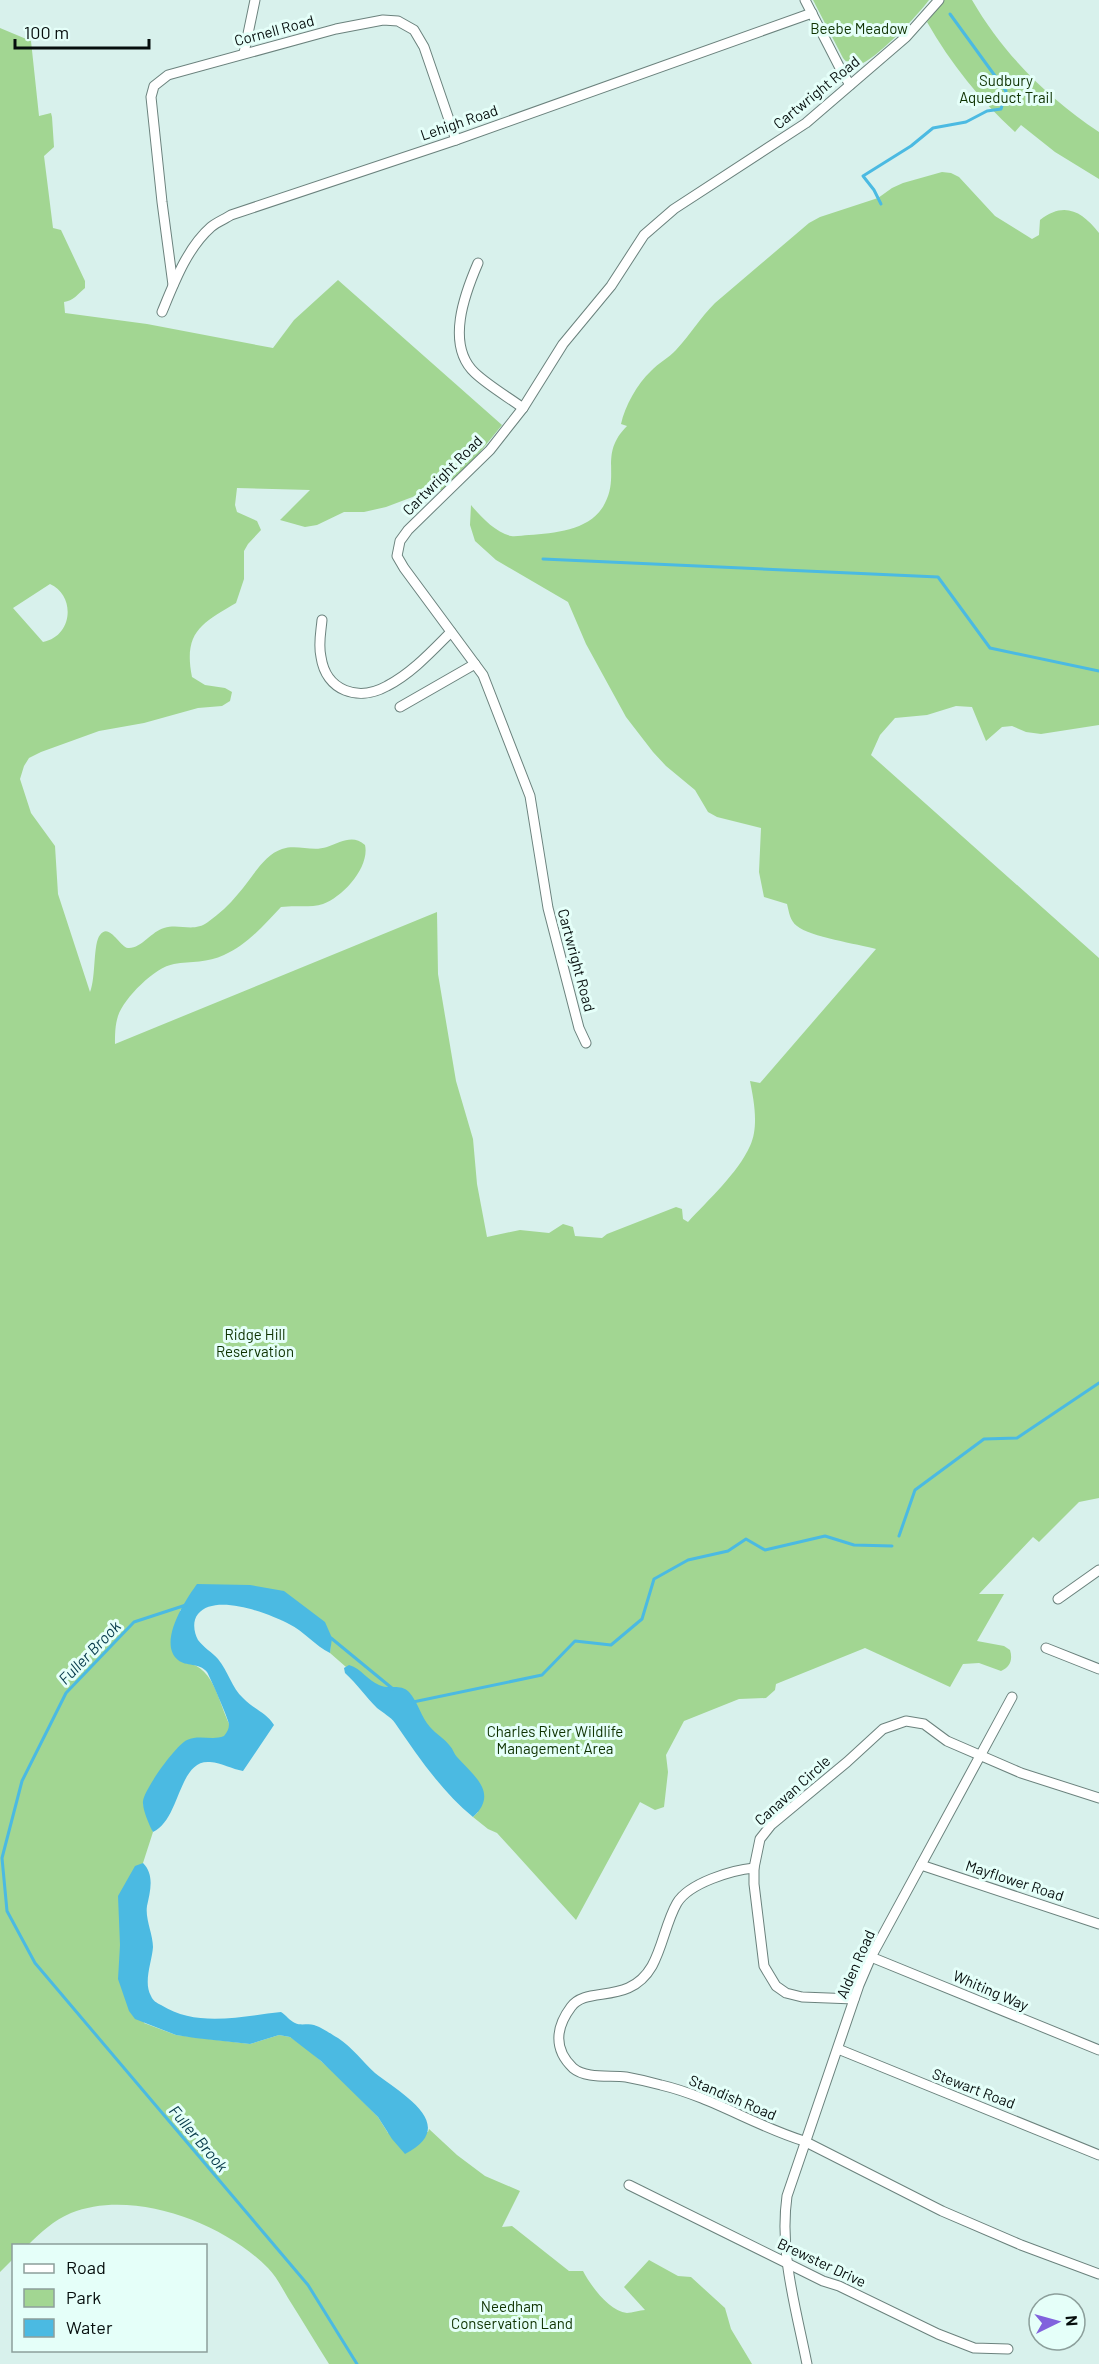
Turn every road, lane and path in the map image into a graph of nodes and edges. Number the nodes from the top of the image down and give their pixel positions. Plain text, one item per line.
1 (255, 0) edge
2 (805, 0) edge
3 (939, 0) edge
4 (812, 13) junction
5 (243, 53) junction
6 (850, 85) junction
7 (456, 140) junction
8 (478, 263) dead end
9 (173, 285) junction
10 (162, 312) dead end
11 (524, 408) junction
12 (322, 620) dead end
13 (451, 632) junction
14 (476, 664) junction
15 (400, 707) dead end
16 (586, 1043) dead end
17 (1099, 1570) edge
18 (1058, 1599) dead end
19 (1046, 1648) dead end
20 (1099, 1669) edge
21 (1012, 1697) dead end
22 (981, 1756) junction
23 (1099, 1798) edge
24 (921, 1864) junction
25 (754, 1868) junction
26 (1099, 1924) edge
27 (871, 1957) junction
28 (854, 1999) junction
29 (838, 2049) junction
30 (1099, 2050) edge
31 (804, 2141) junction
32 (1099, 2155) edge
33 (629, 2185) dead end
34 (787, 2263) junction
35 (1099, 2274) edge
36 (1008, 2349) dead end
37 (807, 2364) edge

1 - 5 street
2 - 4 street
3 - 6 street, Cartwright Road
4 - 6 street
4 - 7 street, Lehigh Road
5 - 7 street, Cornell Road
5 - 9 street, Cornell Road
6 - 11 street, Cartwright Road
7 - 9 street, Lehigh Road
8 - 11 street
9 - 10 street, Lehigh Road
11 - 13 street, Cartwright Road
12 - 13 street
13 - 14 street, Cartwright Road
14 - 15 street
14 - 16 street, Cartwright Road
17 - 18 street
19 - 20 street
21 - 22 street, Alden Road
22 - 23 street, Canavan Circle
22 - 24 street, Alden Road
22 - 25 street, Canavan Circle
24 - 26 street, Mayflower Road
24 - 27 street, Alden Road
25 - 28 street, Canavan Circle
25 - 31 street, Standish Road
27 - 28 street, Alden Road
27 - 30 street, Whiting Way
28 - 29 street, Alden Road
29 - 31 street, Alden Road
29 - 32 street, Stewart Road
31 - 34 street, Alden Road
31 - 35 street, Standish Road
33 - 34 street, Brewster Drive
34 - 36 street, Brewster Drive
34 - 37 street, Alden Road

